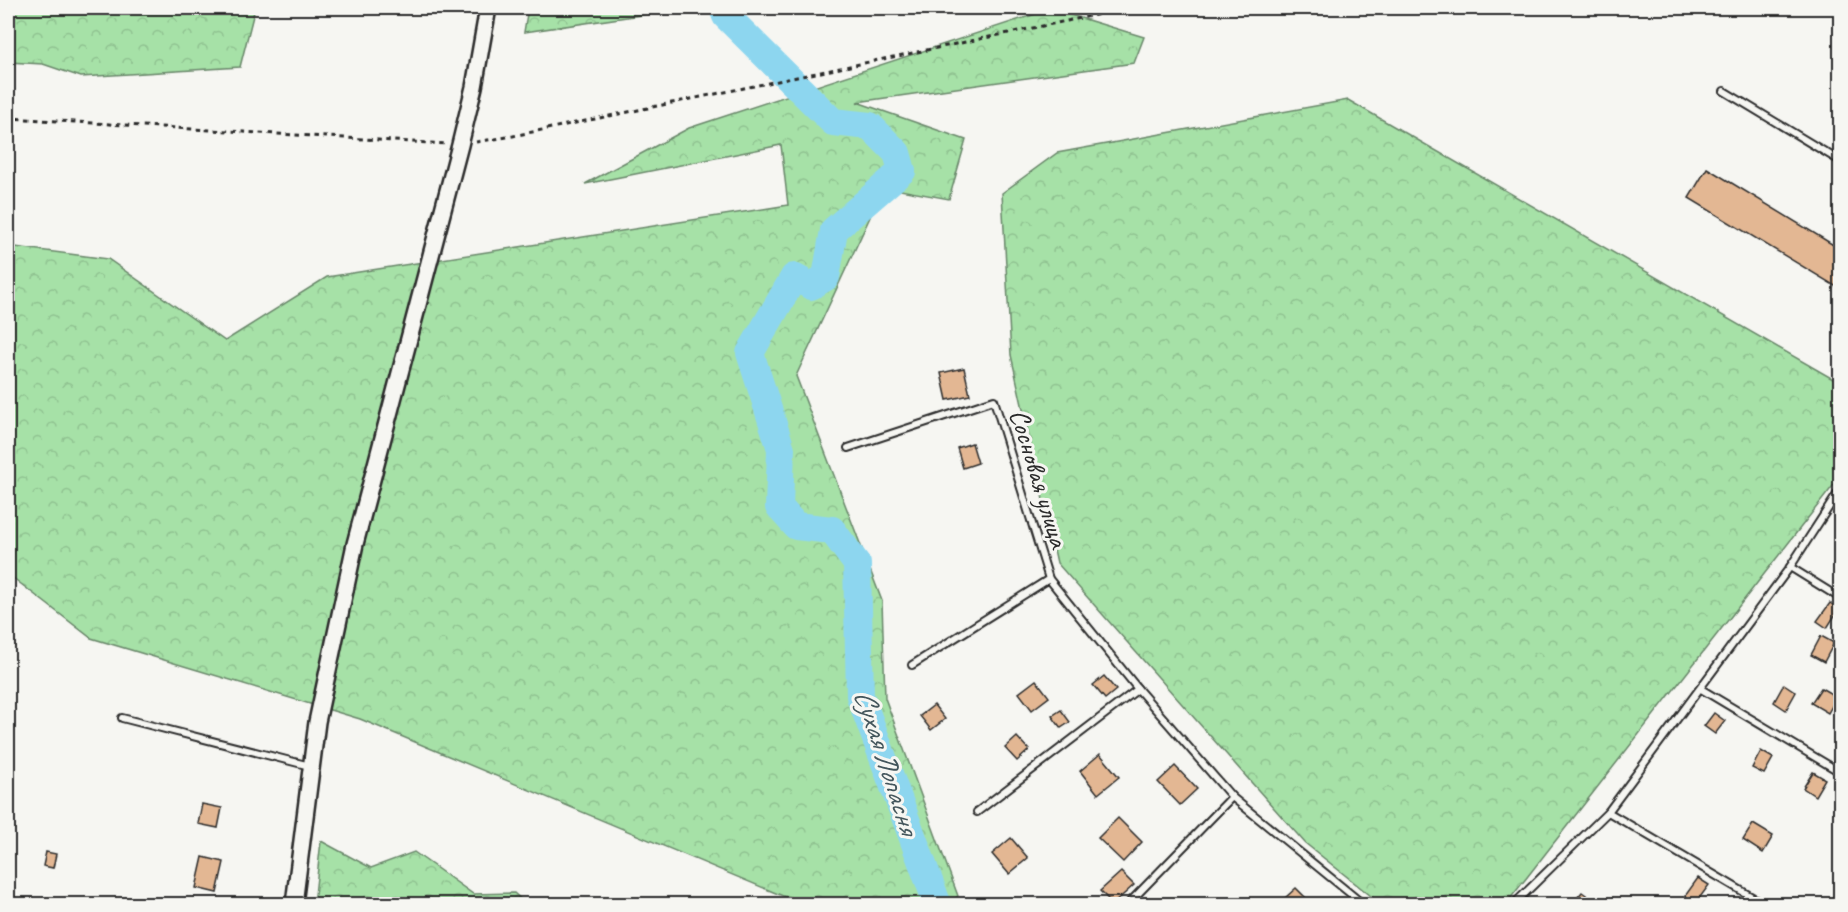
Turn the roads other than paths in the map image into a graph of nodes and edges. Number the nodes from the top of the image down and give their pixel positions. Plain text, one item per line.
1 (488, 8) edge
2 (1724, 91) dead end
3 (1840, 161) edge
4 (848, 448) dead end
5 (1840, 490) edge
6 (1790, 567) junction
7 (1049, 579) junction
8 (1840, 598) edge
9 (912, 665) dead end
10 (1138, 689) junction
11 (1701, 689) junction
12 (122, 718) dead end
13 (312, 766) junction
14 (1840, 772) edge
15 (1232, 797) junction
16 (977, 812) dead end
17 (1608, 812) junction
18 (294, 904) edge
19 (1128, 904) edge
20 (1363, 904) edge
21 (1514, 904) edge
22 (1764, 904) edge

1 - 13 street
2 - 3 lane
4 - 7 lane, Сосновая улица
5 - 6 lane
6 - 8 lane
6 - 11 lane
7 - 9 lane
7 - 10 lane, Сосновая улица
10 - 15 lane, Сосновая улица
10 - 16 lane
11 - 14 lane
11 - 17 lane
12 - 13 lane
13 - 18 street
15 - 19 lane
15 - 20 lane, Сосновая улица
17 - 21 lane
17 - 22 lane

